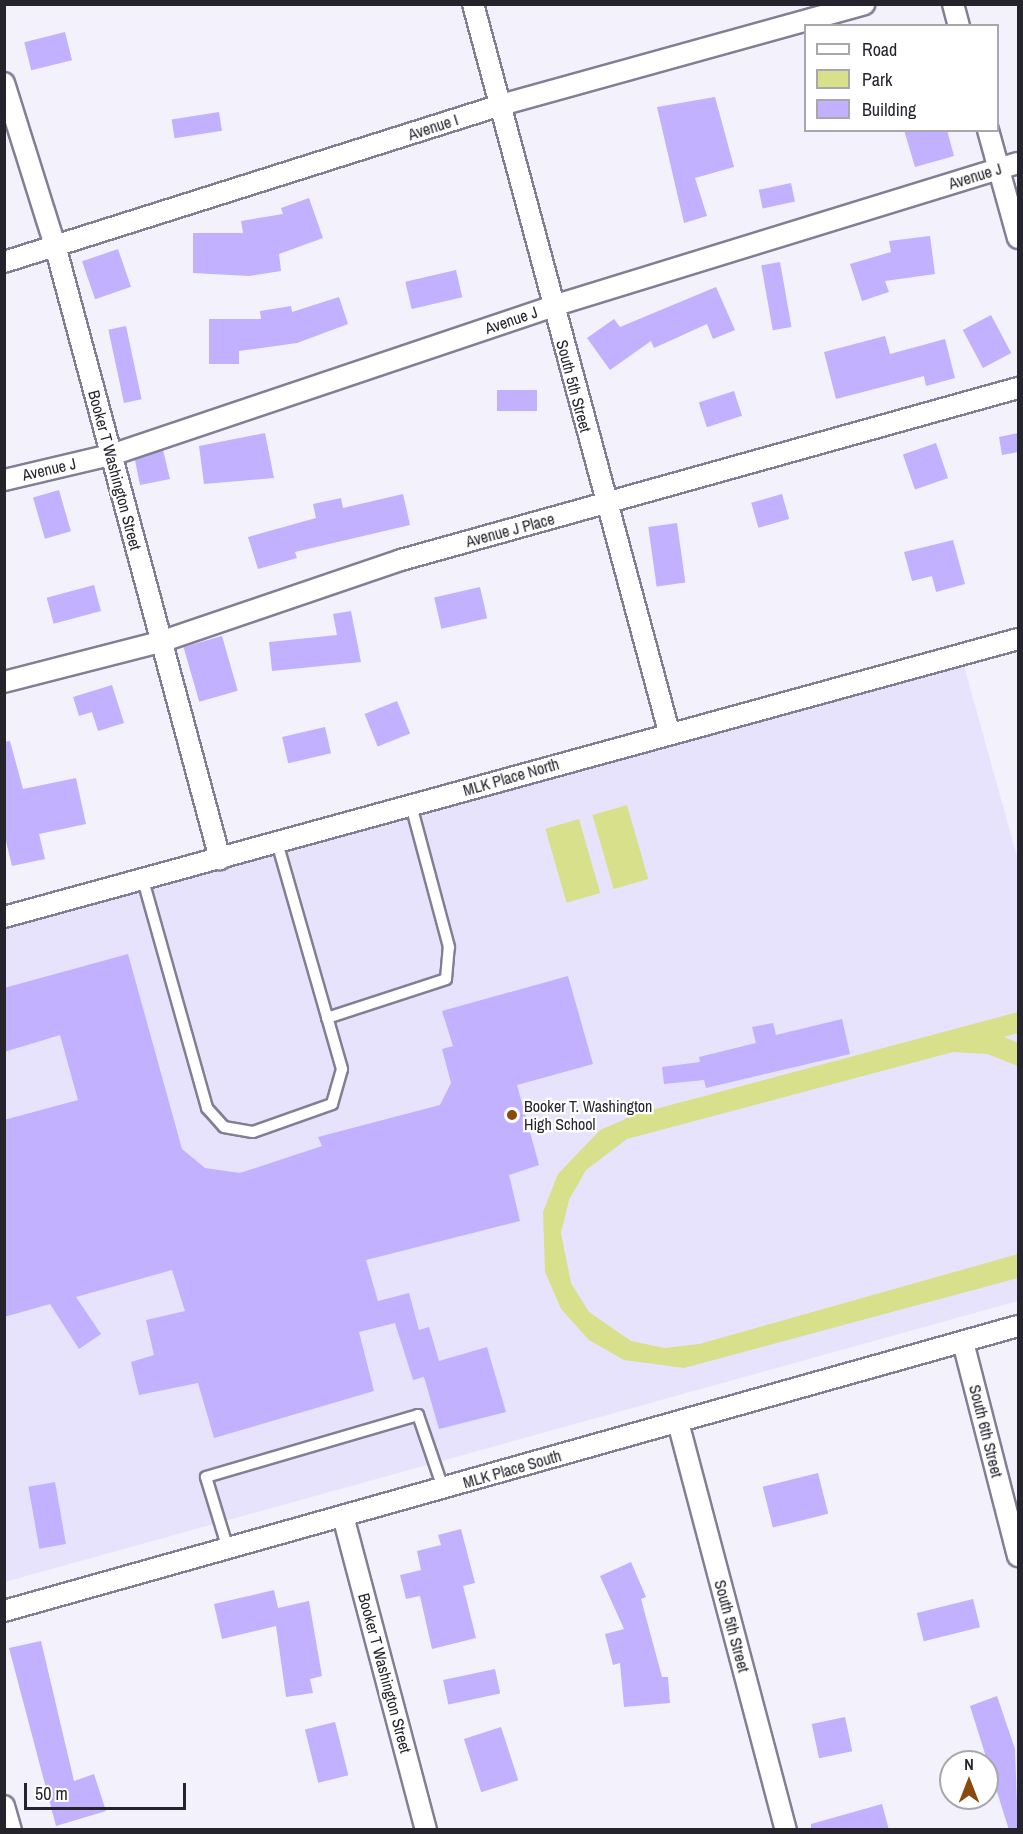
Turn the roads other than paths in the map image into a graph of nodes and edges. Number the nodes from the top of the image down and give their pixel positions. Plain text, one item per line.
1 (473, 4) edge
2 (864, 4) edge
3 (953, 4) edge
4 (958, 24) edge
5 (4, 83) edge
6 (501, 105) junction
7 (989, 132) edge
8 (1018, 163) edge
9 (998, 168) junction
10 (1018, 238) edge
11 (56, 249) junction
12 (4, 262) edge
13 (553, 306) junction
14 (1018, 388) edge
15 (111, 454) junction
16 (4, 480) edge
17 (606, 505) junction
18 (1018, 639) edge
19 (160, 642) junction
20 (4, 682) edge
21 (669, 732) junction
22 (411, 805) junction
23 (278, 842) junction
24 (220, 859) junction
25 (143, 879) junction
26 (4, 918) edge
27 (327, 1018) junction
28 (1018, 1326) edge
29 (963, 1342) junction
30 (678, 1422) junction
31 (443, 1488) junction
32 (344, 1516) junction
33 (228, 1548) junction
34 (1018, 1556) edge
35 (4, 1611) edge
36 (4, 1806) edge
37 (11, 1830) edge
38 (426, 1830) edge
39 (786, 1830) edge

1 - 6 street, South 5th Street
2 - 6 street, Avenue I
3 - 4 street
5 - 11 street, Booker T Washington Street
6 - 11 street, Avenue I
6 - 13 street, South 5th Street
7 - 9 street
8 - 9 street, Avenue J
9 - 10 street
9 - 13 street, Avenue J
11 - 12 street, Avenue I
11 - 15 street, Booker T Washington Street
13 - 15 street, Avenue J
13 - 17 street, South 5th Street
14 - 17 street, Avenue J Place
15 - 16 street, Avenue J
15 - 19 street, Booker T Washington Street
17 - 19 street, Avenue J Place
17 - 21 street, South 5th Street
18 - 21 street, MLK Place North
19 - 20 street, Avenue J Place
19 - 24 street, Booker T Washington Street
21 - 22 street, MLK Place North
22 - 23 street, MLK Place North
22 - 27 lane
23 - 24 street, MLK Place North
23 - 27 lane
24 - 25 street, MLK Place North
25 - 26 street, MLK Place North
25 - 27 lane
28 - 29 street, MLK Place South
29 - 30 street, MLK Place South
29 - 34 street, South 6th Street
30 - 31 street, MLK Place South
30 - 39 street, South 5th Street
31 - 32 street, MLK Place South
31 - 33 lane
32 - 33 street, MLK Place South
32 - 38 street, Booker T Washington Street
33 - 35 street, MLK Place South
36 - 37 street

